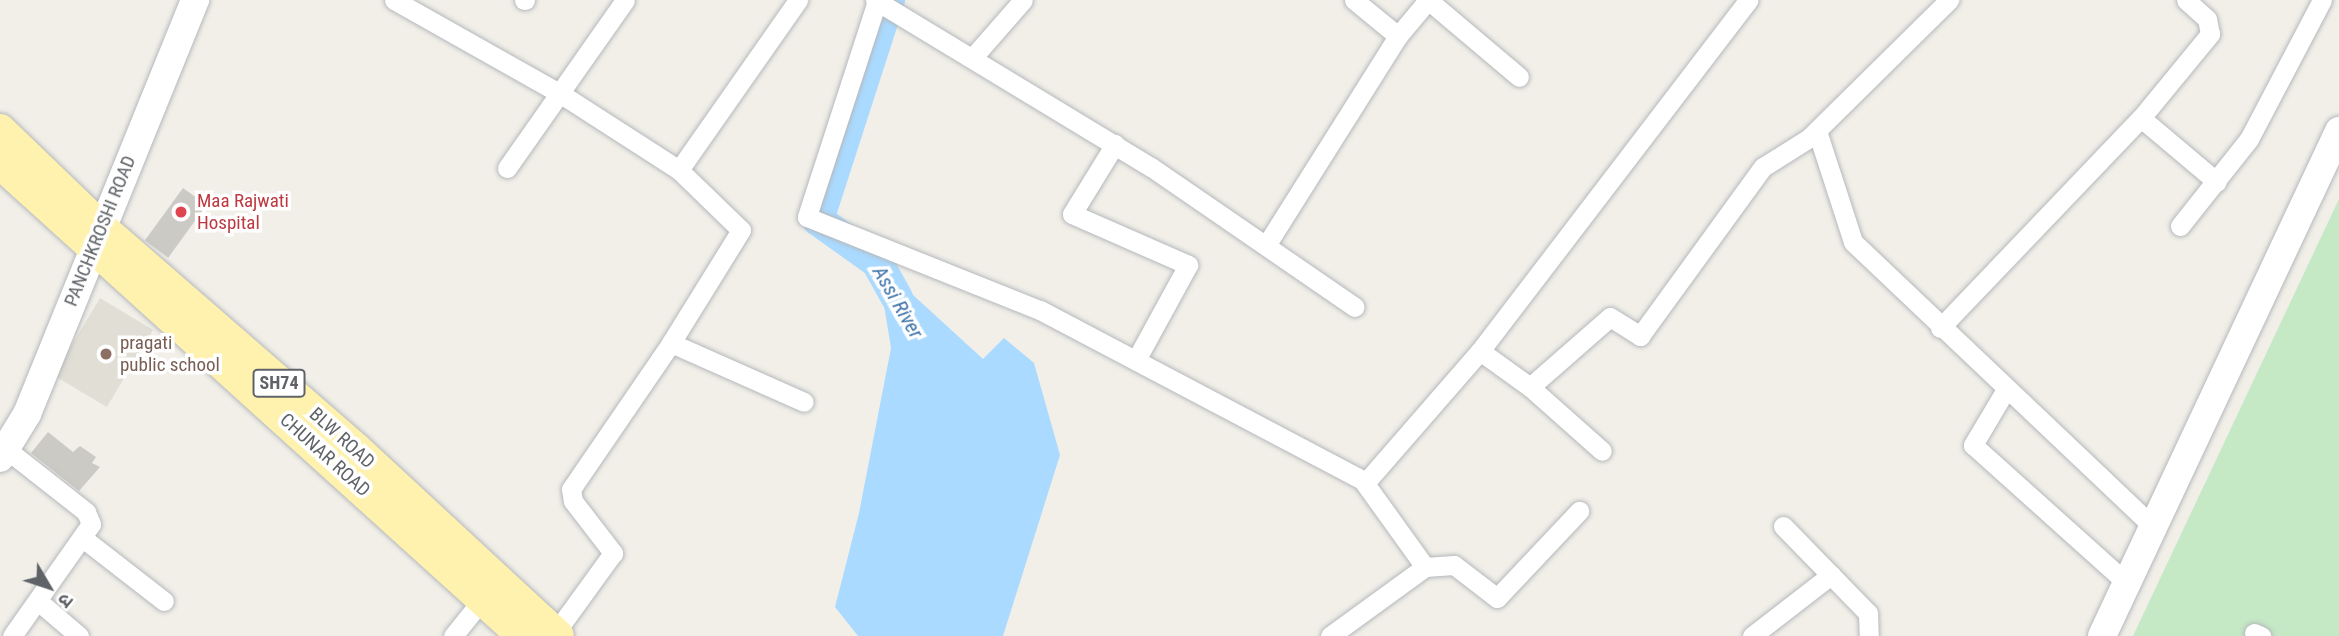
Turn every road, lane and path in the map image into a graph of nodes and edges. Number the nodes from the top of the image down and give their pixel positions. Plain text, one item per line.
1 (394, 0) edge
2 (625, 0) edge
3 (798, 0) edge
4 (1023, 0) edge
5 (1354, 0) edge
6 (1748, 0) edge
7 (1949, 0) edge
8 (2186, 0) edge
9 (2322, 0) edge
10 (886, 3) edge
11 (188, 4) edge
12 (1398, 36) junction
13 (974, 56) junction
14 (1519, 77) dead end
15 (561, 94) junction
16 (2141, 118) junction
17 (0, 130) edge
18 (1817, 131) junction
19 (2339, 131) edge
20 (1115, 144) junction
21 (0, 163) edge
22 (507, 168) dead end
23 (678, 170) junction
24 (2217, 182) junction
25 (2180, 226) dead end
26 (98, 239) junction
27 (1267, 244) junction
28 (1355, 307) dead end
29 (1940, 328) junction
30 (671, 343) junction
31 (1480, 351) junction
32 (1136, 360) junction
33 (1530, 387) junction
34 (2005, 391) junction
35 (804, 402) dead end
36 (1602, 451) dead end
37 (3, 454) edge
38 (1364, 482) junction
39 (1579, 511) dead end
40 (1783, 526) dead end
41 (2153, 527) junction
42 (84, 539) junction
43 (1425, 567) junction
44 (1831, 575) junction
45 (2127, 583) junction
46 (489, 591) junction
47 (38, 601) junction
48 (164, 601) dead end
49 (556, 635) edge
50 (12, 636) edge
51 (79, 636) edge
52 (453, 636) edge
53 (523, 636) edge
54 (1330, 636) edge
55 (1752, 636) edge
56 (1868, 636) edge
57 (2102, 636) edge

1 - 15 street
2 - 15 street
3 - 23 street
4 - 13 street
5 - 12 street
6 - 31 street
7 - 18 street
8 - 16 street
9 - 24 street
10 - 13 street
10 - 32 street
11 - 26 street, PANCHKROSHI ROAD
12 - 14 street
12 - 27 street
13 - 20 street
15 - 22 street
15 - 23 street
16 - 24 street
16 - 29 street
17 - 26 main road, BLW ROAD / SH74
18 - 29 street
18 - 33 street
19 - 41 street
20 - 27 street
20 - 32 street
21 - 26 main road, SH74
23 - 30 street
24 - 25 street
26 - 37 street, PANCHKROSHI ROAD
26 - 46 main road, BLW ROAD / SH74
27 - 28 street
29 - 34 street
30 - 35 street
30 - 49 street
31 - 33 street
31 - 38 street
32 - 38 street
33 - 36 street
34 - 41 street
34 - 45 street
37 - 42 street
38 - 43 street
39 - 43 street
40 - 44 street
41 - 45 street
42 - 47 street
42 - 48 street
43 - 54 street
44 - 55 street
44 - 56 street
45 - 57 street
46 - 49 main road, BLW ROAD / SH74
46 - 52 street
46 - 53 main road, SH74
47 - 50 street
47 - 51 street

